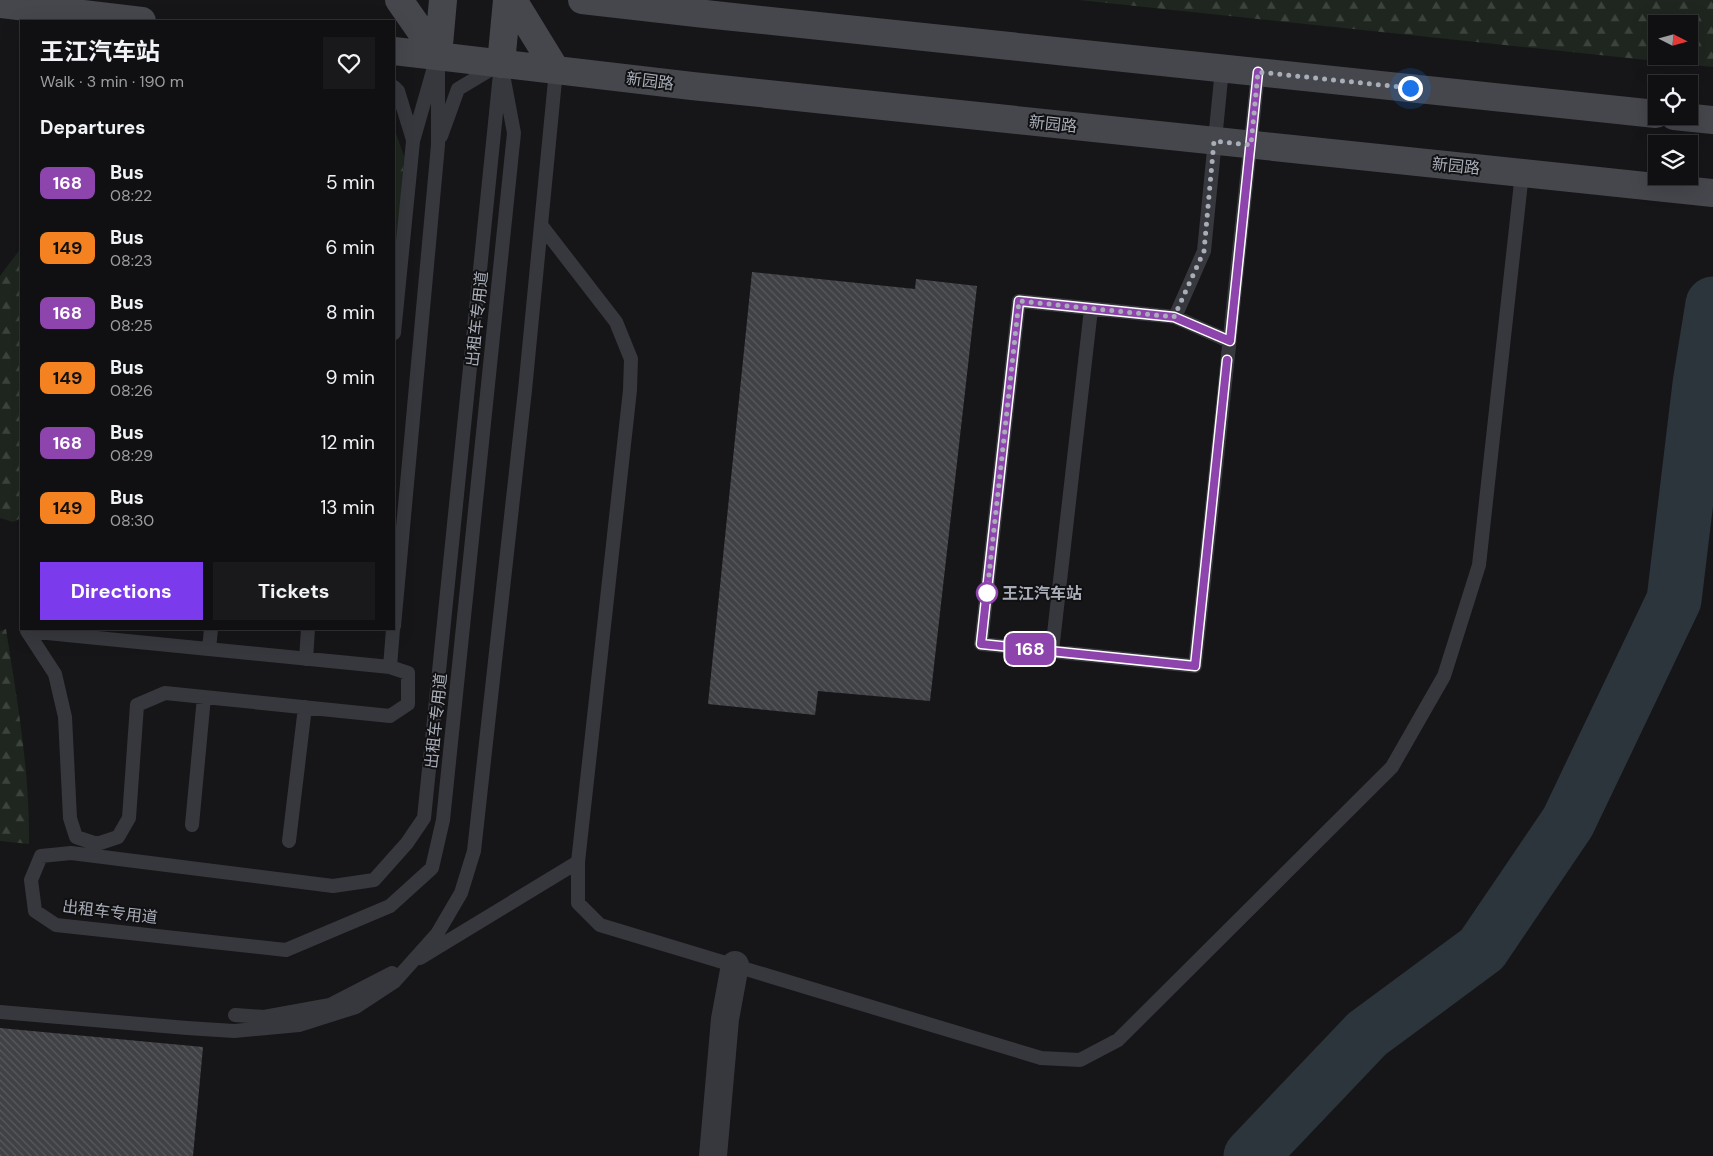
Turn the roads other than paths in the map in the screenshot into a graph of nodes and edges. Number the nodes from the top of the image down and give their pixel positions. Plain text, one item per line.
1 (399, 0) edge
2 (443, 0) edge
3 (507, 0) edge
4 (513, 0) edge
5 (582, 0) edge
6 (0, 4) edge
7 (134, 20) edge
8 (395, 51) edge
9 (438, 56) junction
10 (501, 64) junction
11 (1222, 69) junction
12 (556, 70) junction
13 (1258, 72) junction
14 (395, 89) edge
15 (1648, 113) edge
16 (1698, 118) edge
17 (1713, 120) edge
18 (413, 141) junction
19 (1214, 141) junction
20 (438, 145) junction
21 (1251, 145) junction
22 (1522, 173) junction
23 (1713, 193) edge
24 (541, 225) junction
25 (1091, 309) junction
26 (1174, 317) junction
27 (395, 323) edge
28 (1230, 341) junction
29 (395, 616) edge
30 (27, 630) edge
31 (211, 630) edge
32 (308, 630) edge
33 (394, 630) edge
34 (112, 634) edge
35 (209, 649) junction
36 (1052, 651) junction
37 (306, 658) junction
38 (390, 667) junction
39 (204, 697) junction
40 (305, 707) junction
41 (192, 825) dead end
42 (289, 841) dead end
43 (578, 862) junction
44 (735, 965) junction
45 (0, 1012) edge
46 (234, 1015) dead end
47 (713, 1156) edge

1 - 9 main road
2 - 9 main road
3 - 10 main road
4 - 12 main road
5 - 11 main road
6 - 7 main road
8 - 9 main road, 新园路
9 - 10 main road, 新园路
9 - 18 lane
9 - 20 lane
10 - 10 lane, 出租车专用道
10 - 12 main road, 新园路
10 - 20 lane
11 - 13 main road
11 - 19 lane
12 - 19 main road, 新园路
12 - 24 lane
13 - 15 main road
13 - 21 lane
14 - 18 lane
16 - 17 main road
18 - 27 lane
19 - 21 main road, 新园路
19 - 26 lane
20 - 29 lane
21 - 22 main road, 新园路
21 - 28 lane
22 - 23 main road, 新园路
22 - 44 lane
24 - 43 lane
24 - 45 lane
25 - 26 lane
25 - 36 lane
25 - 36 lane
26 - 28 lane
28 - 36 lane
30 - 34 lane
30 - 39 lane
31 - 35 lane
32 - 37 lane
33 - 38 lane
34 - 35 lane
35 - 37 lane
37 - 38 lane
38 - 40 lane
39 - 40 lane
39 - 41 lane
40 - 42 lane
43 - 44 lane
43 - 46 lane
44 - 47 street

